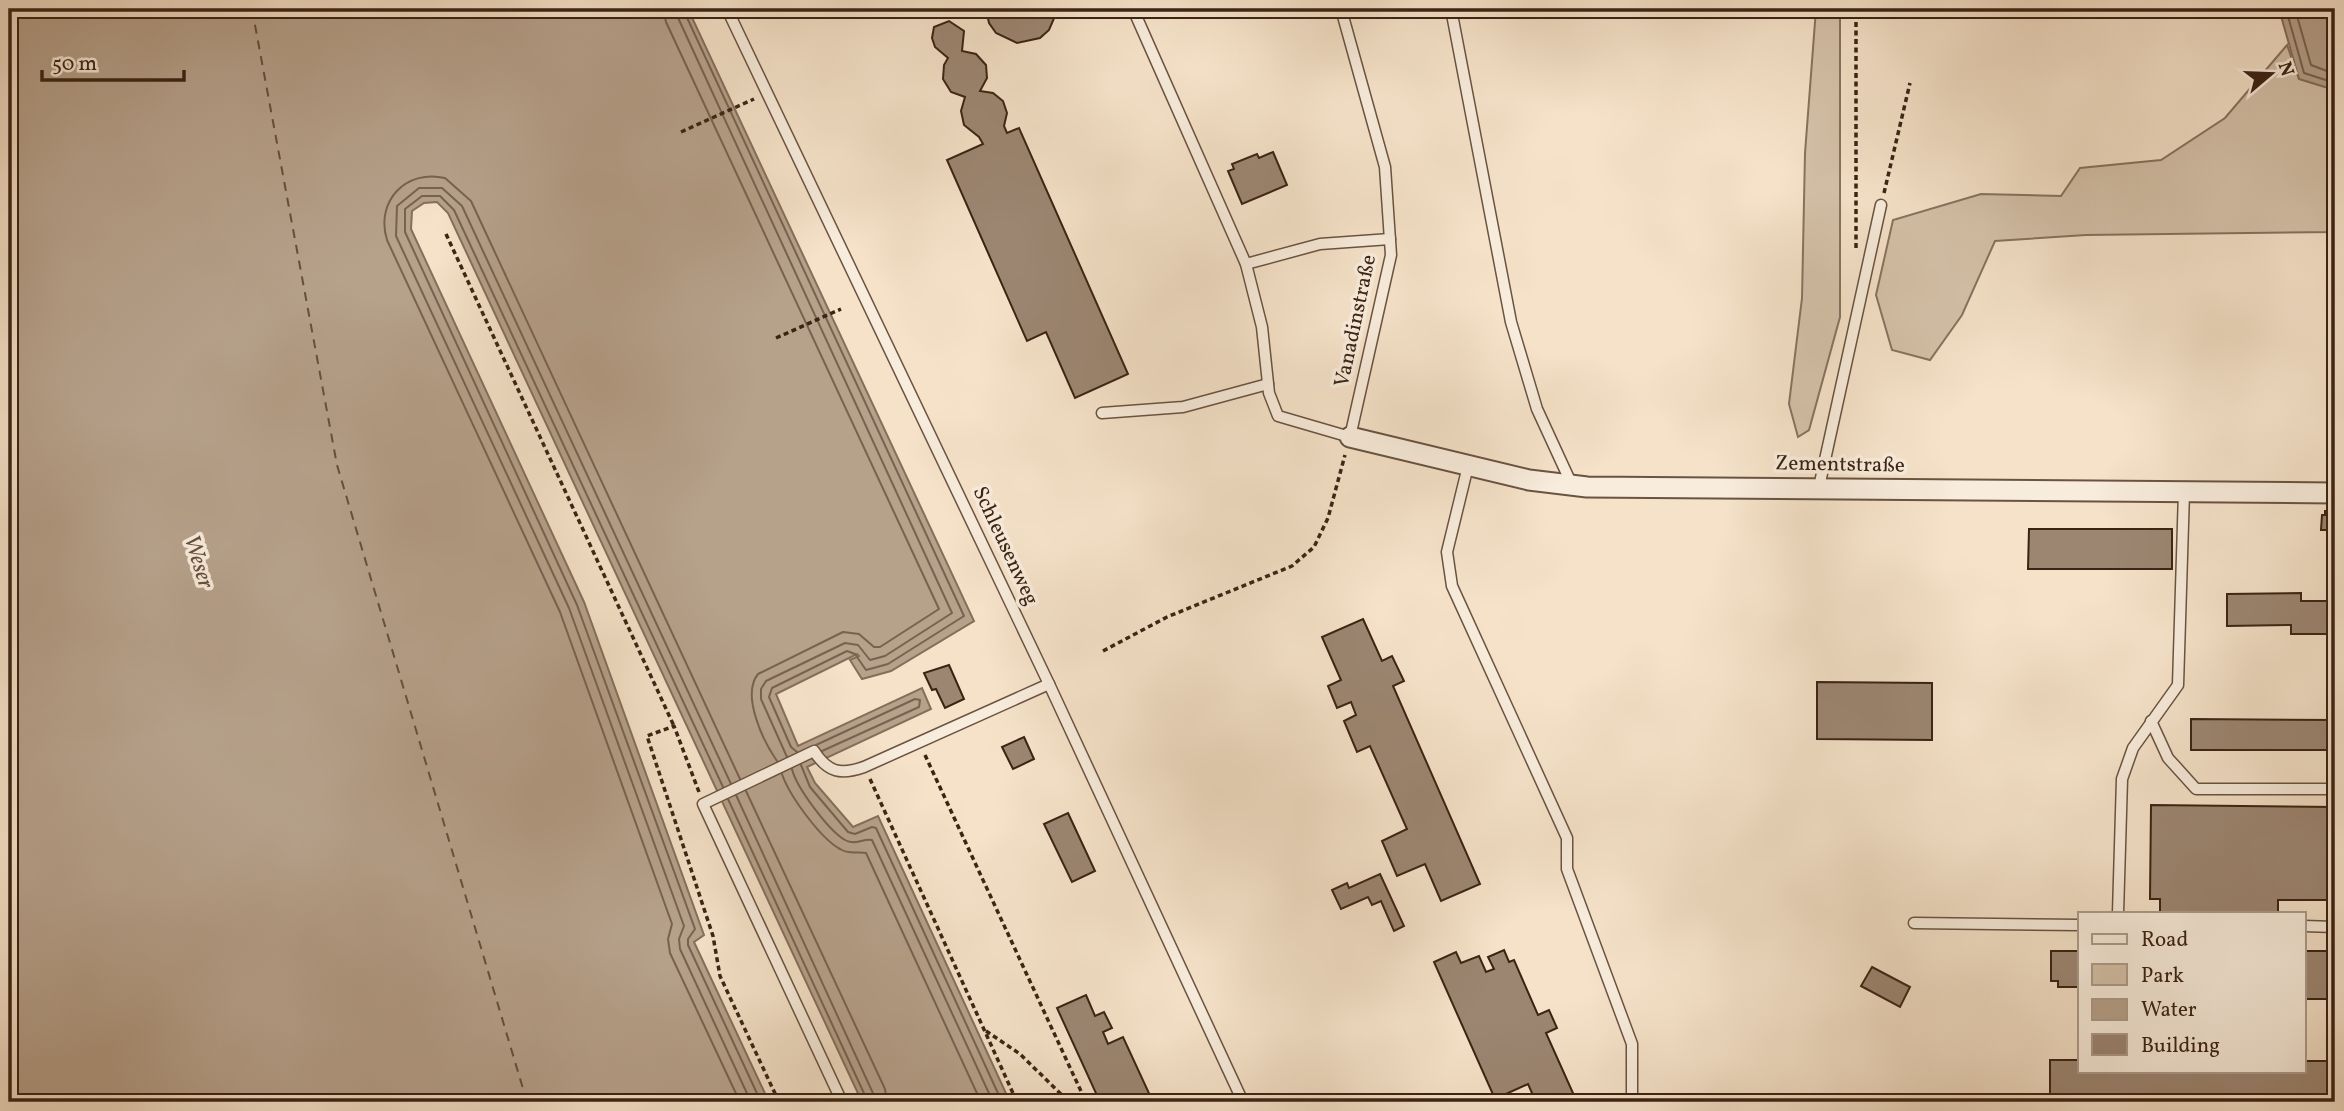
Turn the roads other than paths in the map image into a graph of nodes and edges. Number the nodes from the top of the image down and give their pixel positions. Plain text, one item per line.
1 (727, 9) edge
2 (1133, 9) edge
3 (1341, 9) edge
4 (1451, 9) edge
5 (1881, 205) road end
6 (1390, 239) junction
7 (1246, 264) junction
8 (1268, 384) junction
9 (1102, 412) dead end
10 (1350, 437) junction
11 (1468, 466) junction
12 (1572, 485) junction
13 (1819, 487) junction
14 (2184, 492) junction
15 (2335, 493) edge
16 (1049, 684) junction
17 (2151, 721) junction
18 (2335, 789) edge
19 (2119, 912) edge
20 (1914, 923) dead end
21 (2078, 925) edge
22 (2306, 926) edge
23 (2335, 927) edge
24 (842, 1102) edge
25 (1243, 1102) edge
26 (1632, 1102) edge

1 - 16 lane, Schleusenweg
2 - 7 lane
3 - 6 lane, Vanadinstraße
4 - 12 lane
5 - 13 lane
6 - 7 lane
6 - 10 lane, Vanadinstraße
7 - 8 lane
8 - 9 lane
8 - 10 lane
10 - 11 street, Zementstraße
11 - 12 street, Zementstraße
11 - 26 lane
12 - 13 street, Zementstraße
13 - 14 street, Zementstraße
14 - 15 street, Zementstraße
14 - 17 lane
16 - 24 lane
16 - 25 lane, Schleusenweg
17 - 18 lane
17 - 19 lane
20 - 21 lane
22 - 23 lane

